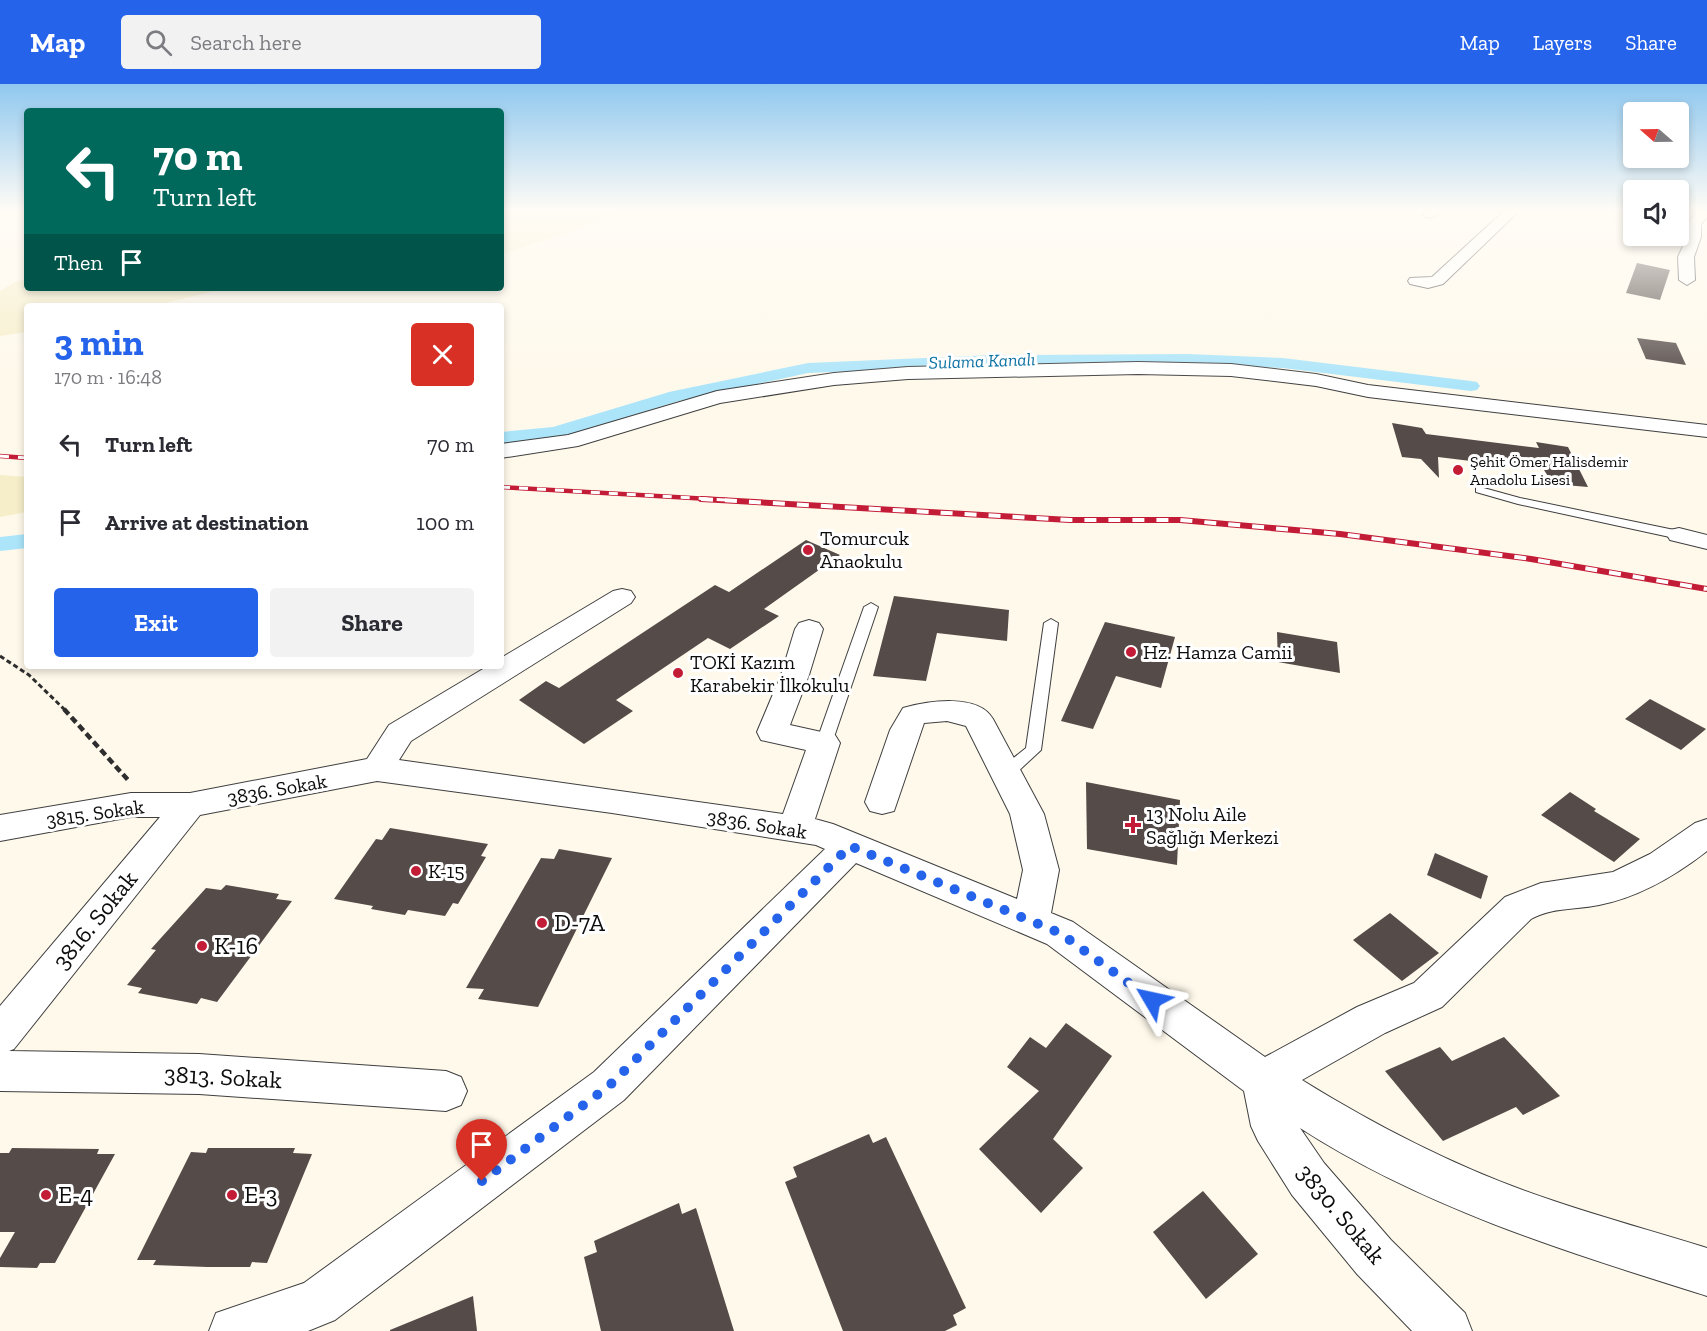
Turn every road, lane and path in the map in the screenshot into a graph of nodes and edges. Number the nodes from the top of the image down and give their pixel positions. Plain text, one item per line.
1 (1450, 269) edge
2 (1687, 269) edge
3 (1688, 280) dead end
4 (1416, 281) dead end
5 (1707, 431) edge
6 (504, 451) edge
7 (1480, 489) dead end
8 (1679, 535) joint
9 (1707, 542) edge
10 (622, 597) dead end
11 (871, 607) dead end
12 (1051, 623) dead end
13 (809, 628) dead end
14 (0, 656) edge
15 (824, 743) junction
16 (377, 769) junction
17 (1007, 772) junction
18 (882, 802) dead end
19 (151, 805) junction
20 (190, 805) junction
21 (0, 828) edge
22 (794, 830) junction
23 (1706, 835) edge
24 (850, 846) junction
25 (1031, 922) junction
26 (0, 1036) edge
27 (0, 1071) edge
28 (1263, 1080) junction
29 (446, 1091) dead end
30 (1707, 1272) edge
31 (234, 1331) edge
32 (1447, 1331) edge

1 - 4 street
2 - 3 street
5 - 6 street
7 - 8 lane
8 - 9 street
10 - 16 street
11 - 15 lane
12 - 17 lane
13 - 15 street
14 - 19 path
15 - 22 street
16 - 20 street, 3836. Sokak
16 - 22 street, 3836. Sokak
17 - 18 street
17 - 25 street
19 - 20 street, 3815. Sokak
19 - 21 street, 3815. Sokak
20 - 26 street, 3816. Sokak
22 - 24 street, 3836. Sokak
23 - 28 street
24 - 25 street, 3836. Sokak
24 - 31 street
25 - 28 street, 3836. Sokak
27 - 29 street, 3813. Sokak
28 - 30 street, 3836. Sokak
28 - 32 street, 3830. Sokak

